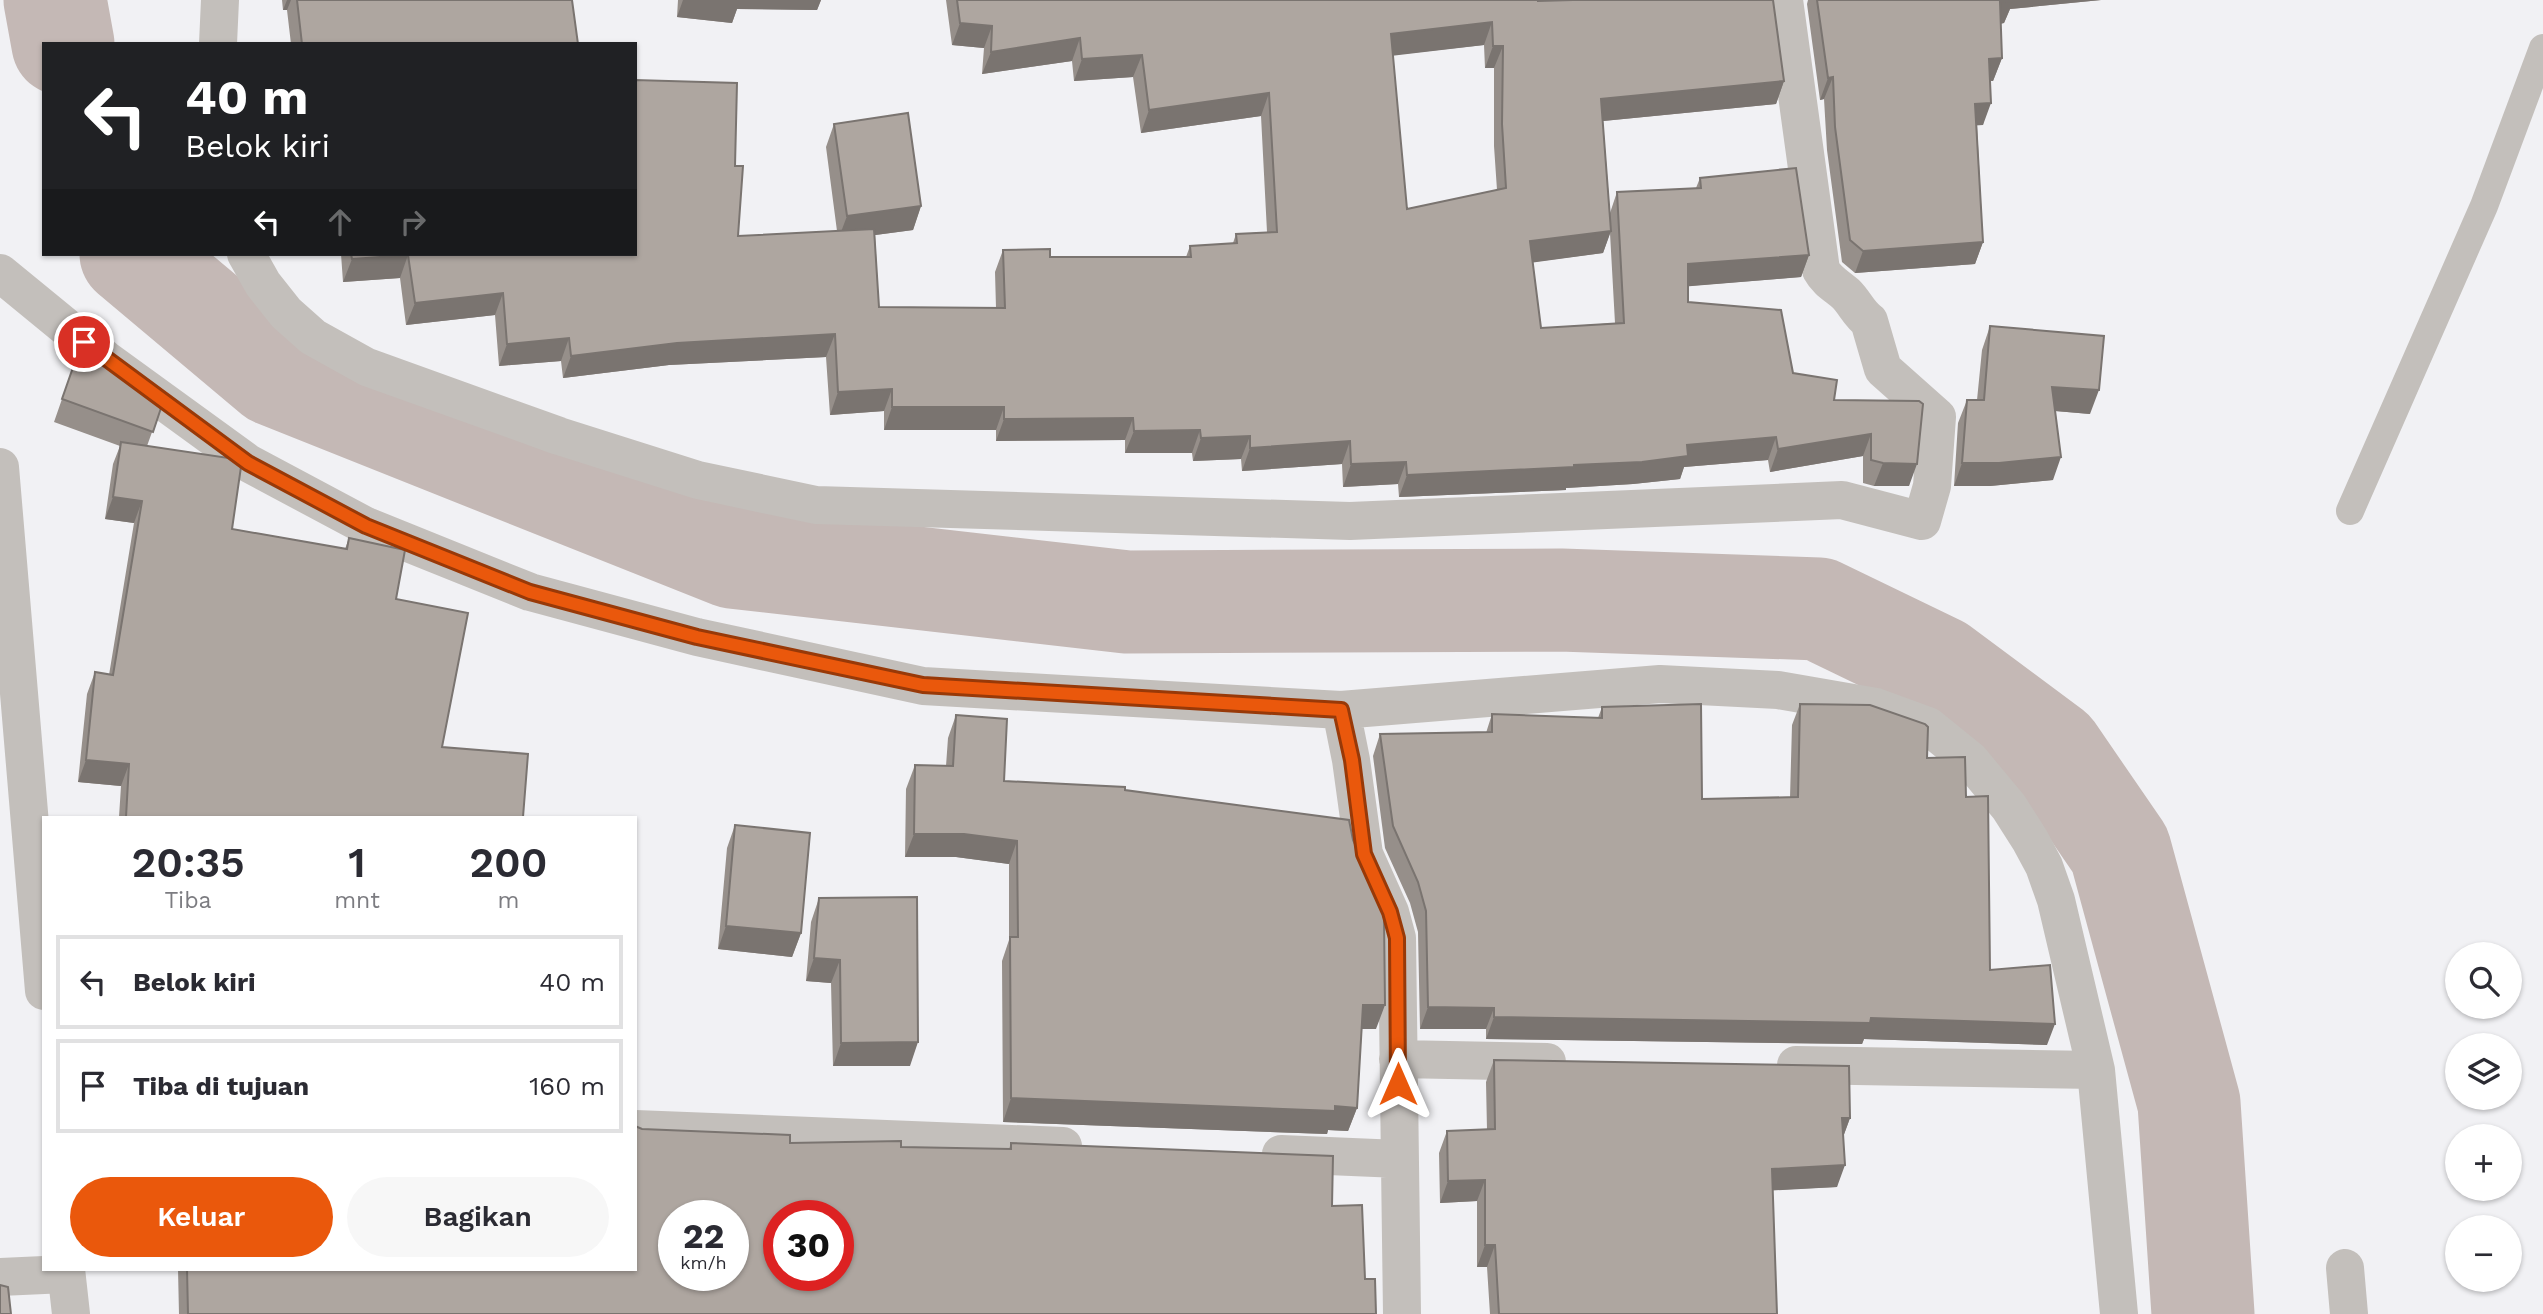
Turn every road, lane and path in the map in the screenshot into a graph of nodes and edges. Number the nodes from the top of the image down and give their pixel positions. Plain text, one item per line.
1 (220, 0) edge
2 (1783, 0) edge
3 (218, 42) edge
4 (2543, 48) edge
5 (248, 256) edge
6 (0, 273) edge
7 (0, 467) edge
8 (2350, 511) dead end
9 (3, 554) edge
10 (1341, 710) junction
11 (42, 970) edge
12 (1398, 1059) junction
13 (1580, 1062) edge
14 (1761, 1065) edge
15 (2096, 1070) junction
16 (637, 1129) edge
17 (1094, 1147) edge
18 (1246, 1153) edge
19 (1399, 1159) junction
20 (2345, 1268) dead end
21 (66, 1271) edge
22 (0, 1277) edge
23 (71, 1314) edge
24 (1402, 1314) edge
25 (2119, 1314) edge
26 (2349, 1314) edge

1 - 3 street
2 - 5 street
4 - 8 lane
6 - 10 street
7 - 9 street
9 - 11 street
10 - 12 street
10 - 15 street
12 - 13 street
12 - 19 street
14 - 15 street
15 - 25 street
16 - 17 street
18 - 19 street
19 - 24 street
20 - 26 street
21 - 22 street
21 - 23 street

